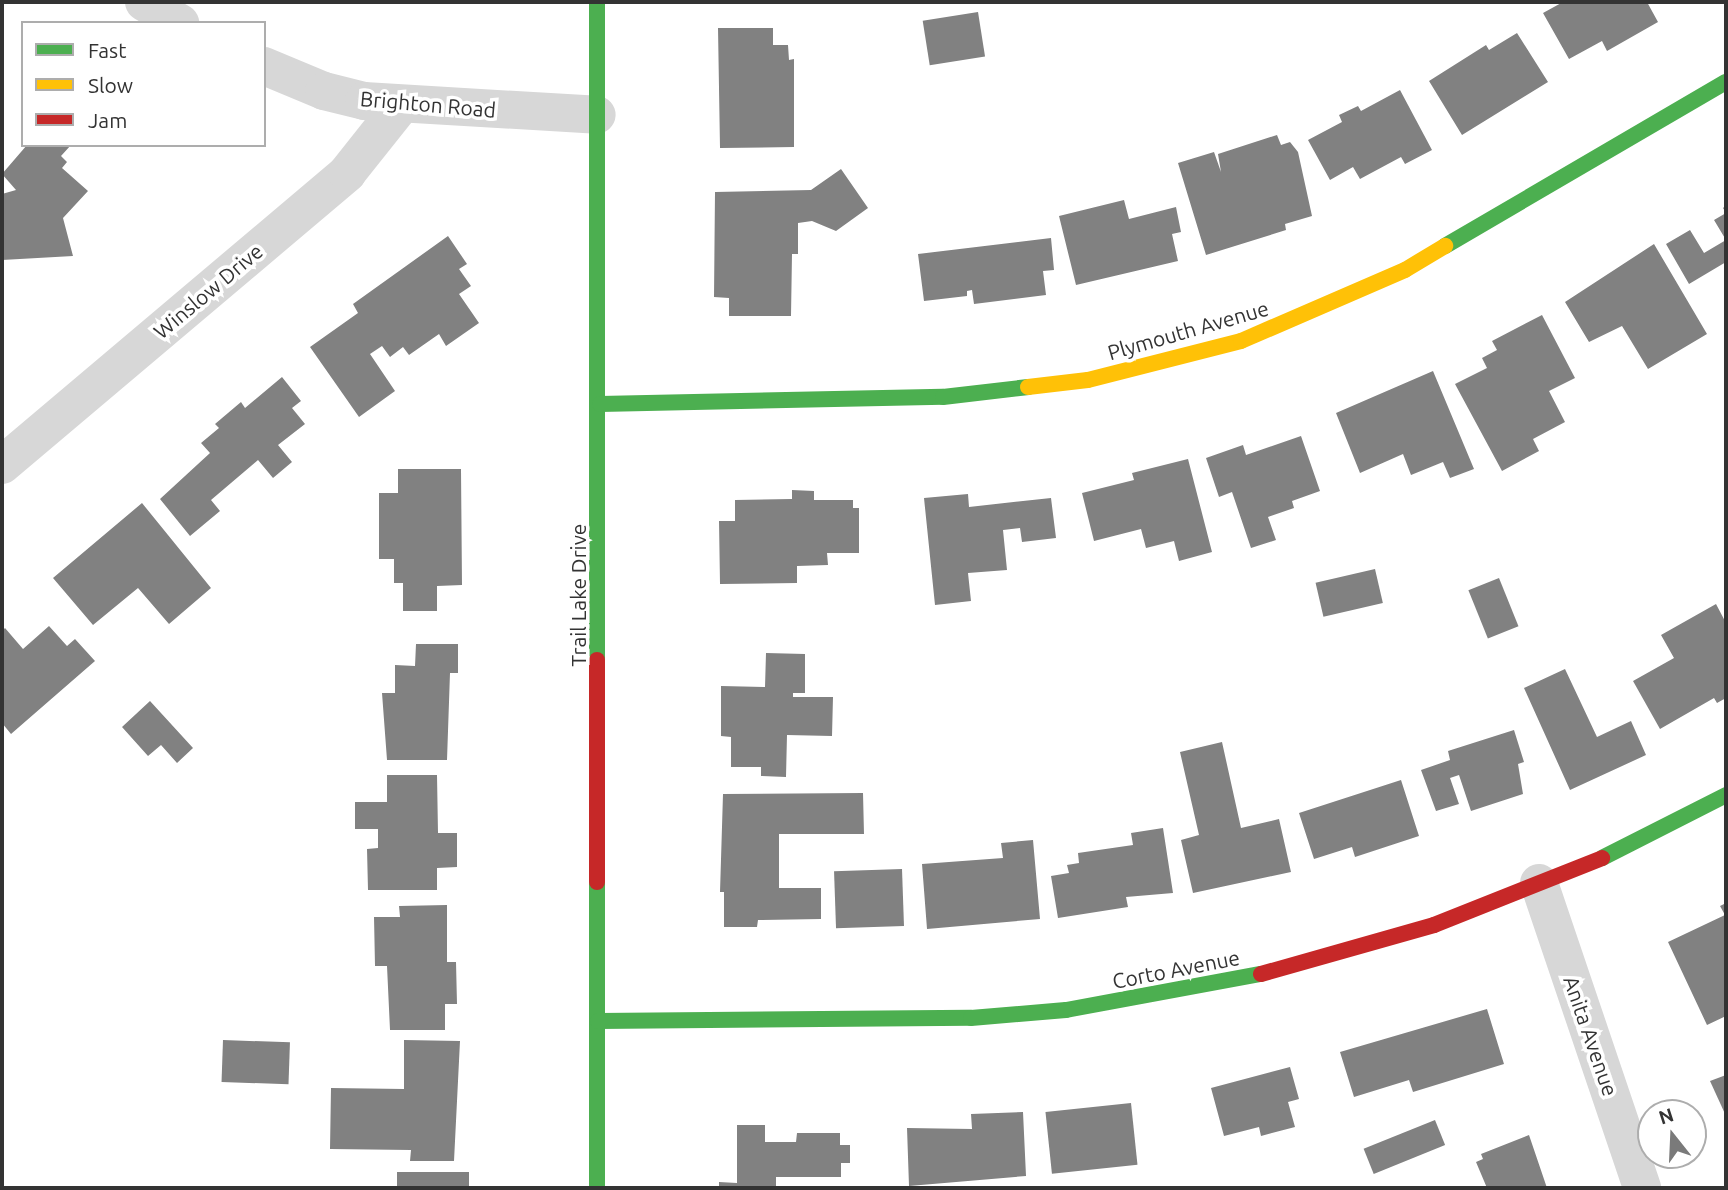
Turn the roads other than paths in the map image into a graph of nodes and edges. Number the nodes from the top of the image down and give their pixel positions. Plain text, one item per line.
1 (144, 2) edge
2 (597, 2) edge
3 (177, 21) edge
4 (266, 67) edge
5 (1726, 82) edge
6 (401, 105) junction
7 (597, 115) junction
8 (600, 404) junction
9 (2, 464) edge
10 (1726, 795) edge
11 (1539, 883) junction
12 (598, 1021) junction
13 (597, 1188) edge
14 (1642, 1188) edge

1 - 3 street
2 - 7 street, Trail Lake Drive
4 - 6 street, Brighton Road
5 - 8 street, Plymouth Avenue
6 - 7 street, Brighton Road
6 - 9 street, Winslow Drive
7 - 8 street, Trail Lake Drive
8 - 12 street, Trail Lake Drive
10 - 11 street, Corto Avenue
11 - 12 street, Corto Avenue
11 - 14 street, Anita Avenue
12 - 13 street, Trail Lake Drive

